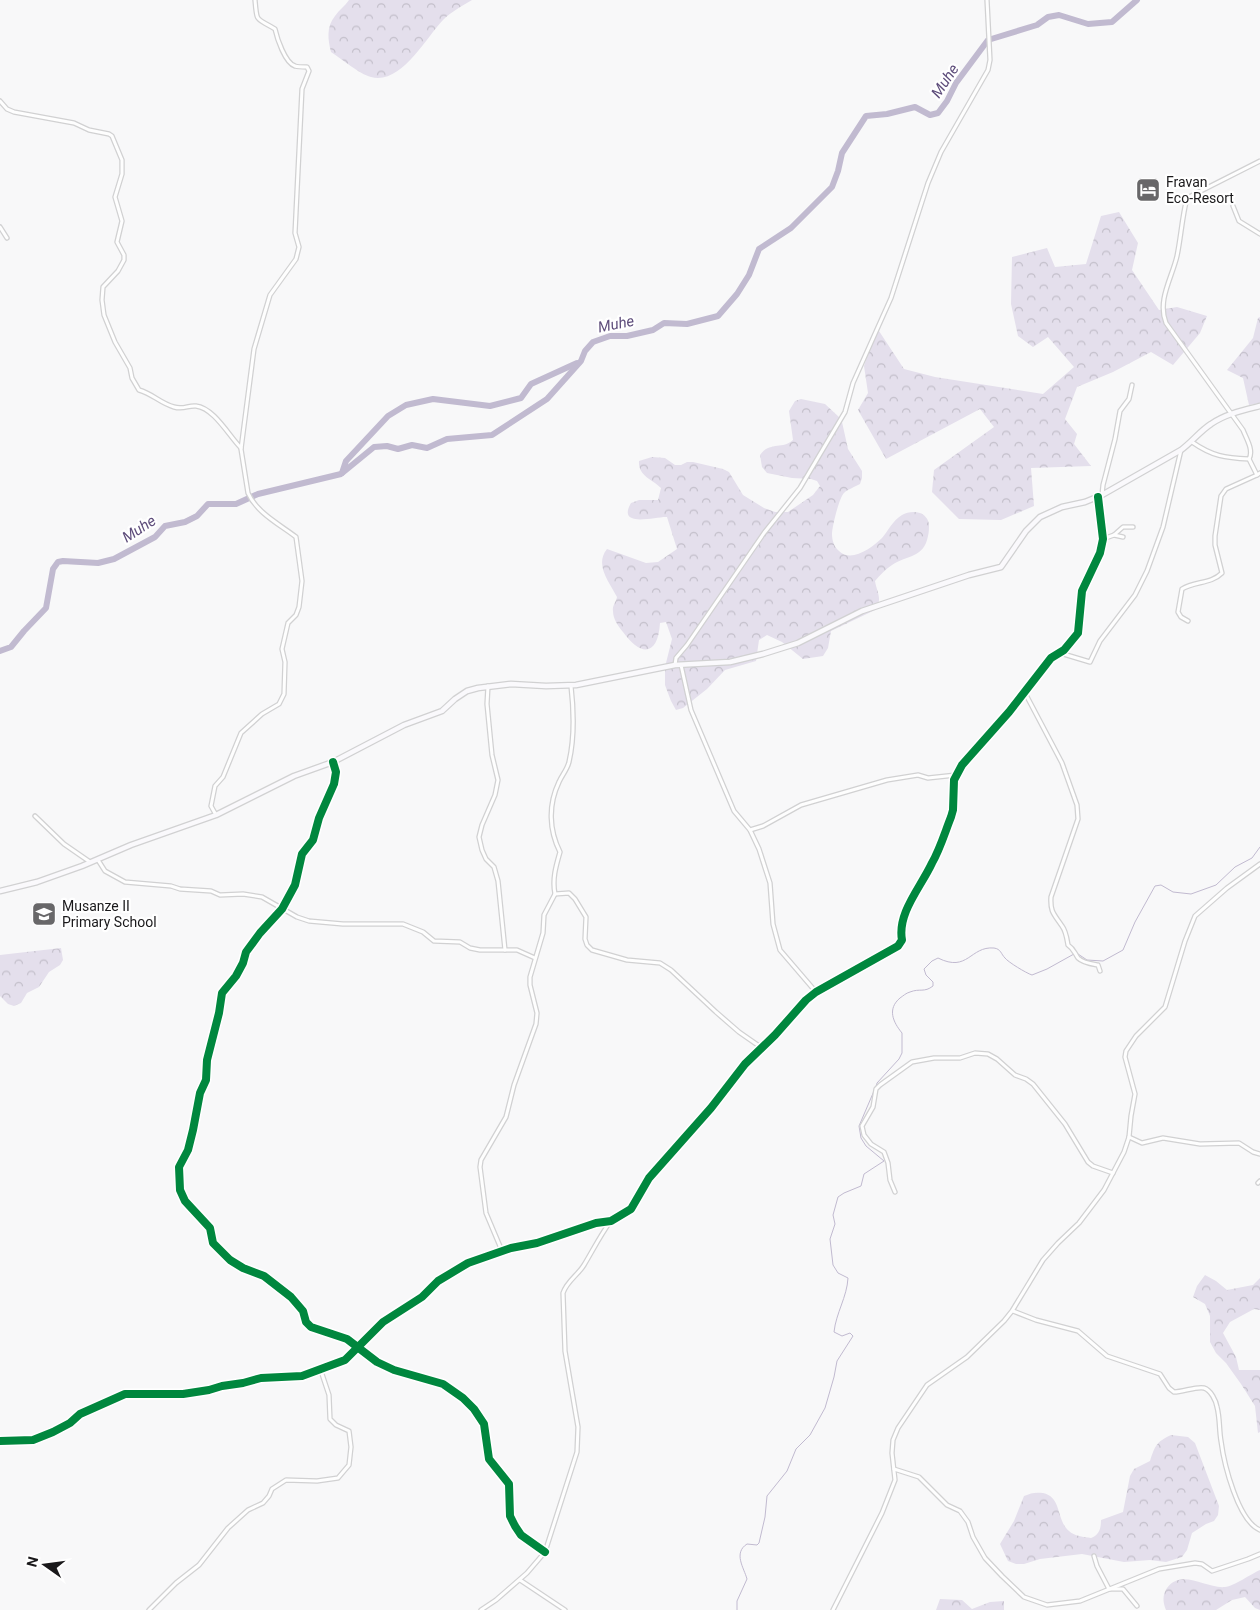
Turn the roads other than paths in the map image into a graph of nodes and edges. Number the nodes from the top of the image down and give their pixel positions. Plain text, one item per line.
1 (255, 0) edge
2 (987, 0) edge
3 (0, 101) edge
4 (1260, 160) edge
5 (1233, 206) dead end
6 (0, 227) edge
7 (1260, 234) edge
8 (7, 238) dead end
9 (1132, 385) dead end
10 (1260, 406) edge
11 (1231, 414) junction
12 (1192, 442) junction
13 (241, 449) junction
14 (1181, 450) junction
15 (1249, 459) junction
16 (1258, 474) edge
17 (1100, 496) junction
18 (1133, 527) dead end
19 (1114, 535) junction
20 (1123, 537) dead end
21 (1103, 538) junction
22 (1188, 621) dead end
23 (1059, 653) junction
24 (675, 665) junction
25 (681, 665) junction
26 (488, 686) junction
27 (571, 686) junction
28 (1024, 691) junction
29 (334, 762) junction
30 (956, 775) junction
31 (216, 815) junction
32 (35, 816) dead end
33 (750, 830) junction
34 (98, 860) junction
35 (90, 862) junction
36 (1260, 864) edge
37 (0, 891) edge
38 (555, 894) junction
39 (282, 908) junction
40 (505, 950) junction
41 (535, 958) junction
42 (1100, 971) dead end
43 (816, 992) junction
44 (762, 1048) junction
45 (1130, 1137) junction
46 (1260, 1154) edge
47 (1113, 1173) junction
48 (895, 1192) dead end
49 (611, 1221) junction
50 (502, 1251) junction
51 (1012, 1311) junction
52 (358, 1348) junction
53 (320, 1368) junction
54 (0, 1441) edge
55 (894, 1469) junction
56 (1260, 1530) edge
57 (544, 1552) junction
58 (1260, 1554) edge
59 (1094, 1556) dead end
60 (520, 1580) junction
61 (1109, 1589) junction
62 (1137, 1606) dead end
63 (149, 1610) edge
64 (481, 1610) edge
65 (564, 1610) edge
66 (833, 1610) edge

1 - 13 street
2 - 24 street
3 - 13 street
4 - 11 street
5 - 7 street
6 - 8 street
9 - 17 street
10 - 11 main road
11 - 12 main road
11 - 15 street
12 - 14 main road
12 - 15 street
13 - 31 street
14 - 17 main road
14 - 23 street
15 - 16 street
16 - 22 street
17 - 21 street
17 - 25 main road
18 - 19 street
19 - 20 street
19 - 21 street
21 - 23 street
23 - 28 street
24 - 25 main road
24 - 27 main road
25 - 33 street
26 - 27 main road
26 - 29 main road
26 - 40 street
27 - 38 street
28 - 30 street
28 - 42 street
29 - 31 main road
29 - 39 street
30 - 33 street
30 - 43 street
31 - 34 main road
32 - 35 street
33 - 43 street
34 - 35 main road
34 - 39 street
35 - 37 main road
36 - 45 street
38 - 41 street
38 - 44 street
39 - 40 street
39 - 52 street
40 - 41 street
41 - 50 street
43 - 44 street
44 - 49 street
45 - 46 street
45 - 47 street
47 - 48 street
47 - 51 street
49 - 50 street
49 - 57 street
50 - 52 street
51 - 55 street
51 - 56 street
52 - 53 street
52 - 57 street
53 - 54 street
53 - 63 street
55 - 61 street
55 - 66 street
57 - 60 street
58 - 61 street
59 - 61 street
60 - 64 street
60 - 65 street
61 - 62 street

